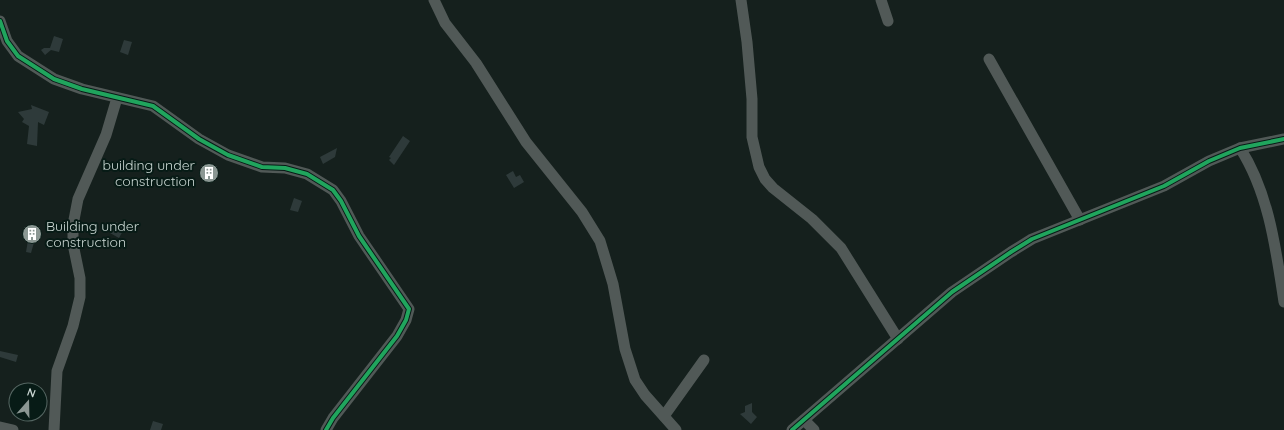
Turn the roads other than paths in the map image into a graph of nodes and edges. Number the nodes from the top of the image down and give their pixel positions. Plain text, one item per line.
1 (434, 0) edge
2 (741, 0) edge
3 (881, 0) edge
4 (0, 20) edge
5 (888, 21) dead end
6 (989, 59) dead end
7 (117, 98) junction
8 (1284, 139) edge
9 (1240, 148) junction
10 (1080, 220) junction
11 (1284, 302) edge
12 (898, 339) junction
13 (704, 360) dead end
14 (664, 416) junction
15 (804, 420) junction
16 (0, 427) edge
17 (13, 430) edge
18 (54, 430) edge
19 (326, 430) edge
20 (676, 430) edge
21 (792, 430) edge
22 (814, 430) edge

1 - 14 street
2 - 12 street
3 - 5 street
4 - 7 street
6 - 10 street
7 - 18 street
7 - 19 street
8 - 9 street
9 - 10 street
9 - 11 street
10 - 12 street
12 - 15 street
13 - 14 street
14 - 20 street
15 - 21 street
15 - 22 street
16 - 17 street

